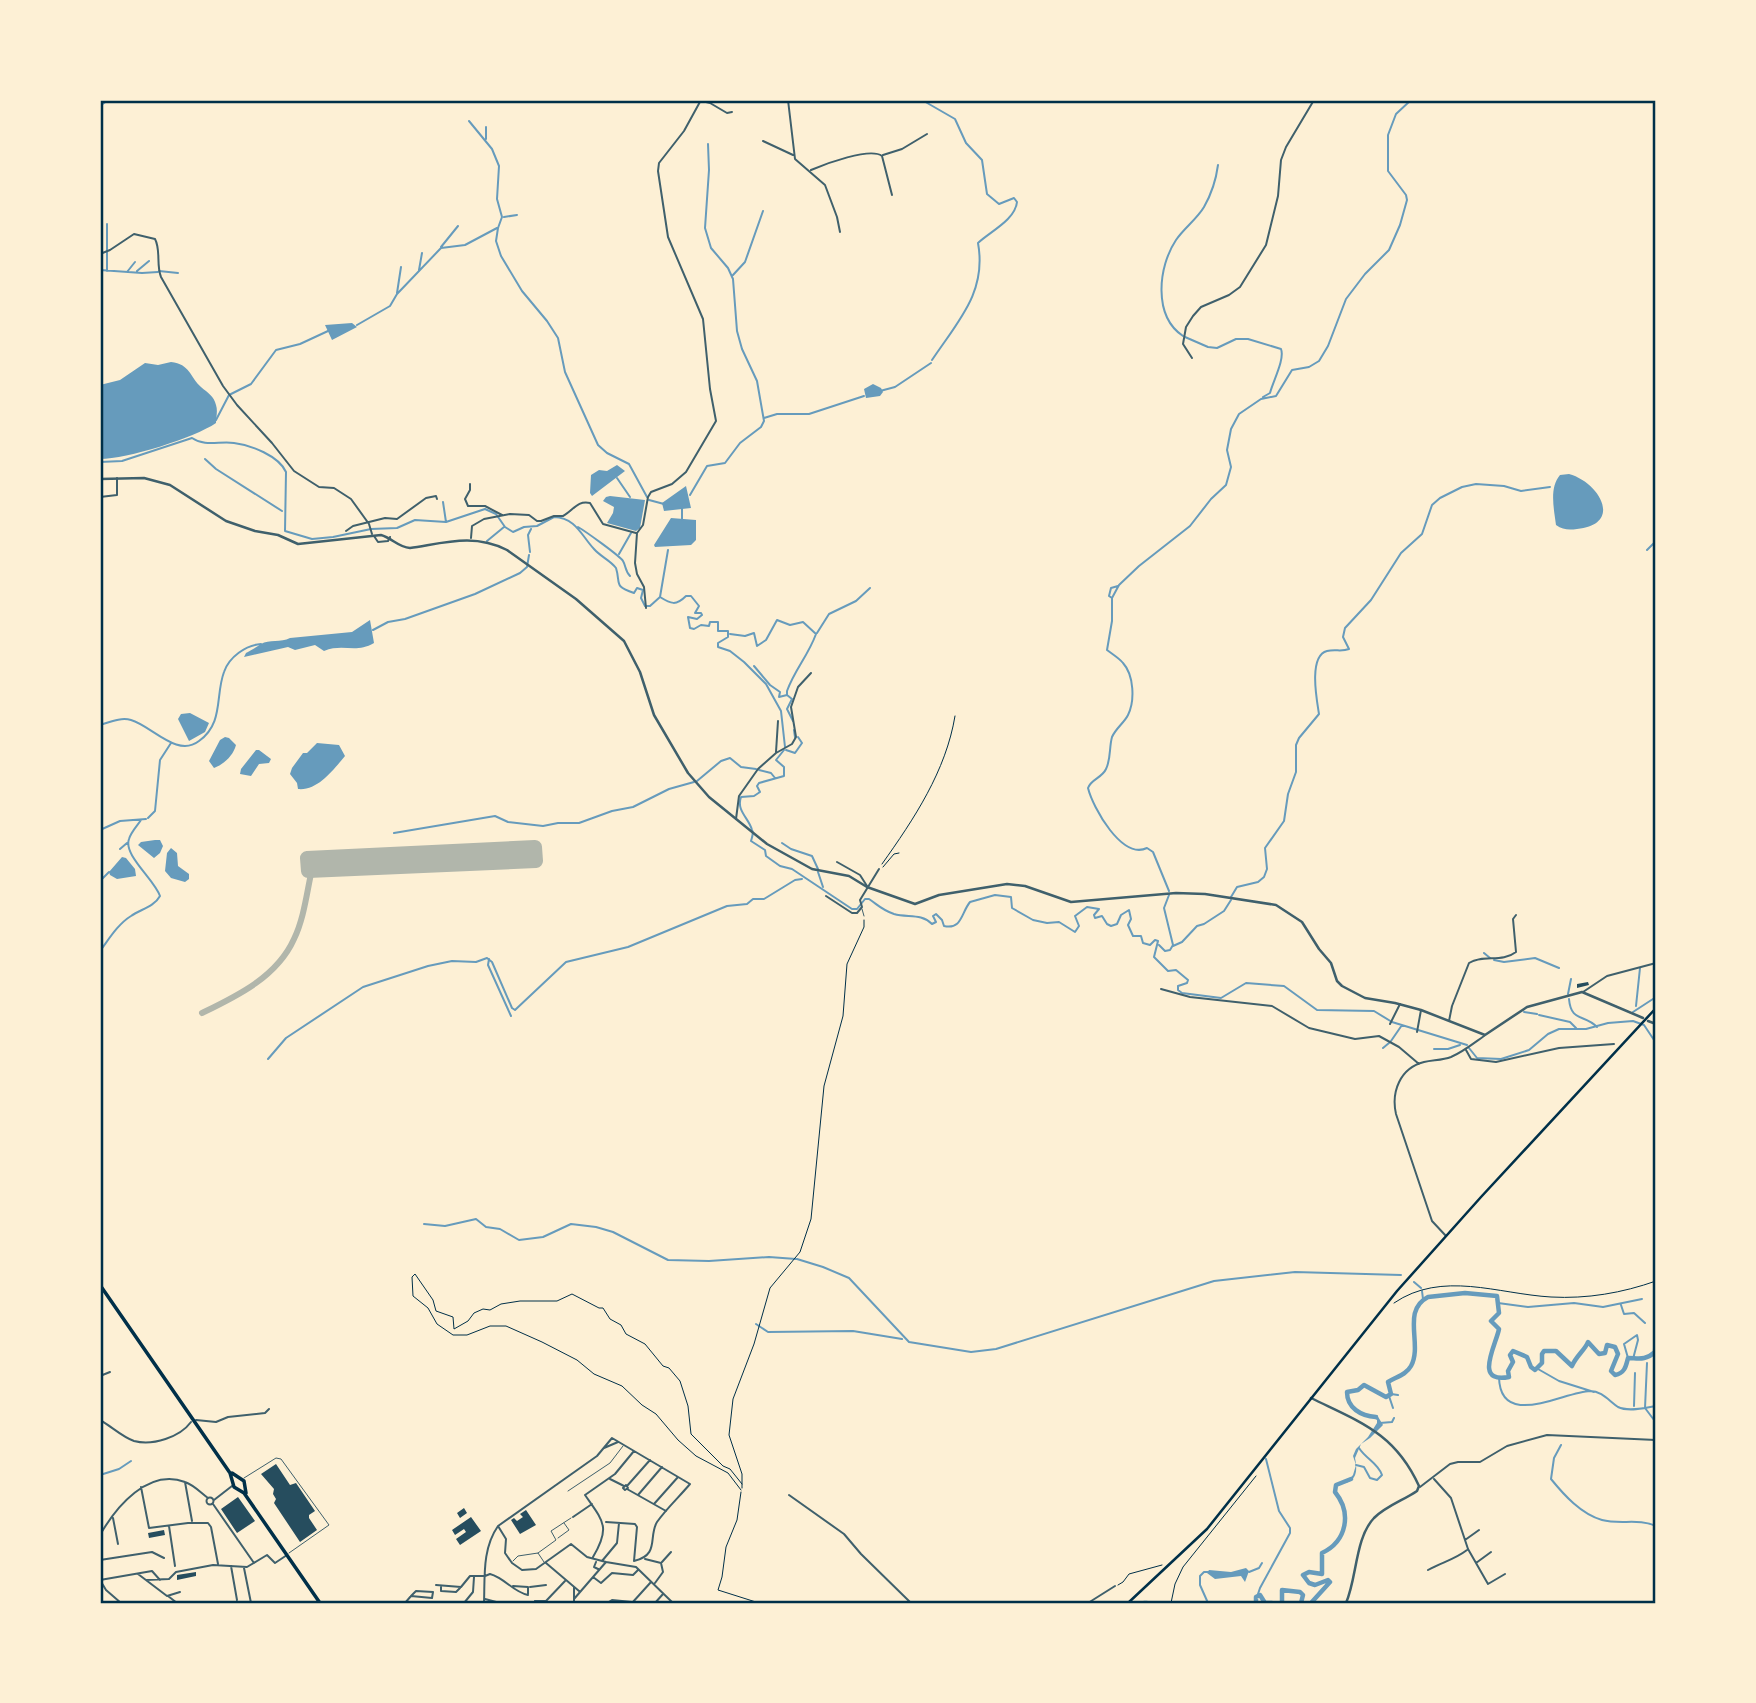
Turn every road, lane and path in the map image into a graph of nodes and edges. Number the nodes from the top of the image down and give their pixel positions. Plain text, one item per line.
1 (701, 100) edge
2 (788, 100) edge
3 (1314, 100) edge
4 (711, 101) edge
5 (732, 112) dead end
6 (927, 134) dead end
7 (763, 141) dead end
8 (794, 156) junction
9 (882, 156) junction
10 (810, 171) junction
11 (892, 195) dead end
12 (840, 232) dead end
13 (100, 254) edge
14 (1192, 358) dead end
15 (117, 478) junction
16 (100, 480) edge
17 (470, 484) dead end
18 (100, 497) edge
19 (437, 499) dead end
20 (500, 516) junction
21 (346, 531) dead end
22 (371, 531) junction
23 (637, 533) junction
24 (390, 537) junction
25 (471, 541) junction
26 (647, 606) dead end
27 (811, 673) dead end
28 (955, 716) dead end
29 (778, 721) dead end
30 (776, 753) junction
31 (736, 820) junction
32 (899, 853) dead end
33 (837, 862) dead end
34 (878, 869) junction
35 (867, 887) junction
36 (826, 896) dead end
37 (861, 905) junction
38 (1516, 915) dead end
39 (864, 916) joint
40 (1656, 963) edge
41 (1161, 989) dead end
42 (1582, 992) junction
43 (1400, 1004) junction
44 (1656, 1008) edge
45 (1421, 1010) junction
46 (1643, 1018) dead end
47 (1648, 1018) junction
48 (1449, 1022) junction
49 (1390, 1024) dead end
50 (1656, 1024) edge
51 (1417, 1032) dead end
52 (1485, 1035) junction
53 (1614, 1044) dead end
54 (1465, 1049) junction
55 (1419, 1064) junction
56 (1446, 1236) junction
57 (1656, 1281) edge
58 (100, 1285) edge
59 (1390, 1306) dead end
60 (110, 1372) dead end
61 (100, 1376) edge
62 (1311, 1398) junction
63 (269, 1409) dead end
64 (100, 1420) edge
65 (194, 1420) junction
66 (614, 1438) junction
67 (1656, 1440) edge
68 (615, 1443) junction
69 (621, 1443) junction
70 (625, 1445) junction
71 (603, 1449) junction
72 (635, 1450) junction
73 (651, 1460) junction
74 (662, 1466) junction
75 (1261, 1468) dead end
76 (251, 1474) junction
77 (678, 1476) junction
78 (609, 1478) junction
79 (1432, 1478) junction
80 (185, 1482) junction
81 (238, 1483) junction
82 (742, 1484) junction
83 (141, 1487) junction
84 (626, 1487) junction
85 (1419, 1488) junction
86 (741, 1490) junction
87 (568, 1492) dead end
88 (638, 1495) junction
89 (789, 1495) dead end
90 (208, 1498) junction
91 (213, 1502) junction
92 (592, 1504) junction
93 (654, 1504) junction
94 (666, 1512) junction
95 (113, 1517) junction
96 (573, 1517) joint
97 (192, 1522) junction
98 (604, 1522) junction
99 (564, 1523) junction
100 (619, 1523) junction
101 (169, 1525) junction
102 (498, 1527) junction
103 (269, 1528) junction
104 (1479, 1530) dead end
105 (100, 1535) edge
106 (556, 1540) junction
107 (1464, 1540) junction
108 (118, 1544) dead end
109 (1468, 1549) junction
110 (671, 1552) dead end
111 (1491, 1552) dead end
112 (538, 1553) junction
113 (288, 1554) junction
114 (164, 1558) dead end
115 (644, 1558) junction
116 (592, 1559) junction
117 (100, 1560) edge
118 (634, 1561) junction
119 (596, 1562) junction
120 (602, 1562) junction
121 (606, 1562) junction
122 (218, 1563) junction
123 (255, 1563) junction
124 (512, 1563) junction
125 (545, 1563) junction
126 (661, 1563) junction
127 (1475, 1563) junction
128 (231, 1565) junction
129 (175, 1566) dead end
130 (634, 1566) junction
131 (244, 1567) junction
132 (1168, 1567) junction
133 (599, 1569) junction
134 (639, 1569) junction
135 (1428, 1570) dead end
136 (137, 1574) junction
137 (1505, 1574) dead end
138 (474, 1576) junction
139 (485, 1576) junction
140 (593, 1577) junction
141 (100, 1580) edge
142 (146, 1580) junction
143 (160, 1580) junction
144 (565, 1580) junction
145 (653, 1583) junction
146 (436, 1585) dead end
147 (546, 1585) dead end
148 (441, 1586) junction
149 (510, 1586) junction
150 (1115, 1586) joint
151 (461, 1587) junction
152 (528, 1587) junction
153 (574, 1587) junction
154 (180, 1591) dead end
155 (580, 1592) junction
156 (664, 1594) junction
157 (167, 1596) junction
158 (411, 1596) junction
159 (432, 1598) junction
160 (484, 1598) junction
161 (237, 1600) dead end
162 (574, 1601) edge
163 (251, 1602) edge
164 (546, 1602) edge
165 (609, 1602) edge
166 (121, 1603) edge
167 (177, 1603) edge
168 (298, 1603) edge
169 (310, 1603) edge
170 (320, 1603) edge
171 (405, 1603) edge
172 (433, 1603) edge
173 (464, 1603) edge
174 (484, 1603) edge
175 (500, 1603) edge
176 (536, 1603) edge
177 (633, 1603) edge
178 (655, 1603) edge
179 (673, 1603) edge
180 (759, 1603) edge
181 (911, 1603) edge
182 (1088, 1603) edge
183 (1128, 1603) edge
184 (1171, 1603) edge
185 (1346, 1603) edge

1 - 4 street
1 - 23 street
2 - 8 street
3 - 14 street
4 - 5 street
6 - 9 street
7 - 8 street
8 - 10 street
9 - 10 street
9 - 11 street
10 - 12 street
13 - 22 street
15 - 16 street
15 - 18 street
15 - 22 street
17 - 20 street
19 - 22 street
20 - 23 street
20 - 25 street
21 - 22 street
22 - 24 street
22 - 24 street
23 - 26 street
24 - 25 street
25 - 31 street
27 - 30 street
28 - 34 path
29 - 30 street
30 - 31 street
31 - 35 street
32 - 34 path
33 - 35 street
34 - 35 street
35 - 37 street
35 - 43 street
36 - 37 street
37 - 39 lane
38 - 48 street
39 - 82 path
40 - 42 street
41 - 55 street
42 - 46 street
42 - 52 street
43 - 45 street
43 - 49 street
44 - 47 main road
45 - 48 street
45 - 51 street
47 - 50 street
47 - 56 main road
48 - 52 street
52 - 54 street
53 - 54 street
54 - 55 street
55 - 56 street
56 - 62 main road
57 - 59 path
58 - 65 main road
60 - 61 street
62 - 85 street
62 - 132 main road
63 - 65 street
64 - 65 street
65 - 81 main road
66 - 68 street
66 - 69 street
66 - 71 street
67 - 79 street
68 - 69 street
68 - 71 street
69 - 70 street
70 - 72 street
70 - 87 lane
71 - 102 street
72 - 73 street
72 - 78 street
73 - 74 street
73 - 84 street
74 - 77 street
74 - 88 street
75 - 184 path
76 - 81 lane
76 - 81 lane
76 - 113 lane
77 - 93 street
77 - 94 street
78 - 84 street
78 - 92 street
79 - 85 street
79 - 107 street
80 - 83 street
80 - 90 street
80 - 97 street
81 - 91 street
81 - 103 main road
81 - 103 main road
82 - 86 path
82 - 86 path
83 - 95 street
83 - 101 street
84 - 88 street
85 - 185 street
86 - 180 path
88 - 93 street
89 - 181 street
90 - 91 street
90 - 91 street
91 - 123 street
92 - 96 street
92 - 98 street
93 - 94 street
94 - 115 street
95 - 105 street
95 - 108 street
96 - 99 lane
97 - 101 street
97 - 122 street
98 - 100 street
98 - 116 street
99 - 106 lane
99 - 106 lane
100 - 118 street
100 - 120 street
101 - 129 street
102 - 124 street
102 - 139 street
103 - 113 main road
104 - 107 street
106 - 112 lane
107 - 109 street
109 - 127 street
109 - 135 street
110 - 126 street
111 - 127 street
112 - 124 lane
112 - 125 lane
113 - 123 street
113 - 170 main road
114 - 117 street
115 - 118 street
115 - 126 street
116 - 119 street
116 - 125 street
118 - 130 street
119 - 120 street
119 - 133 street
120 - 121 street
121 - 130 street
121 - 133 street
122 - 128 street
122 - 143 street
123 - 131 street
124 - 125 street
125 - 144 street
126 - 145 street
127 - 137 street
128 - 131 street
128 - 161 street
130 - 134 street
131 - 163 street
132 - 150 path
132 - 183 main road
133 - 140 street
134 - 140 street
134 - 145 street
136 - 141 street
136 - 142 street
136 - 143 street
138 - 139 street
138 - 151 street
138 - 173 street
139 - 149 street
139 - 160 street
140 - 155 street
141 - 166 street
142 - 143 street
142 - 157 street
144 - 153 street
144 - 164 street
145 - 156 street
145 - 177 street
146 - 148 street
147 - 152 street
148 - 151 street
148 - 151 street
149 - 152 street
149 - 152 street
150 - 182 street
153 - 155 street
153 - 162 street
154 - 157 street
155 - 162 street
156 - 178 street
156 - 179 street
157 - 167 street
158 - 159 street
158 - 159 street
158 - 171 street
159 - 172 street
160 - 174 street
160 - 175 street
164 - 176 street
165 - 177 street
168 - 169 street

